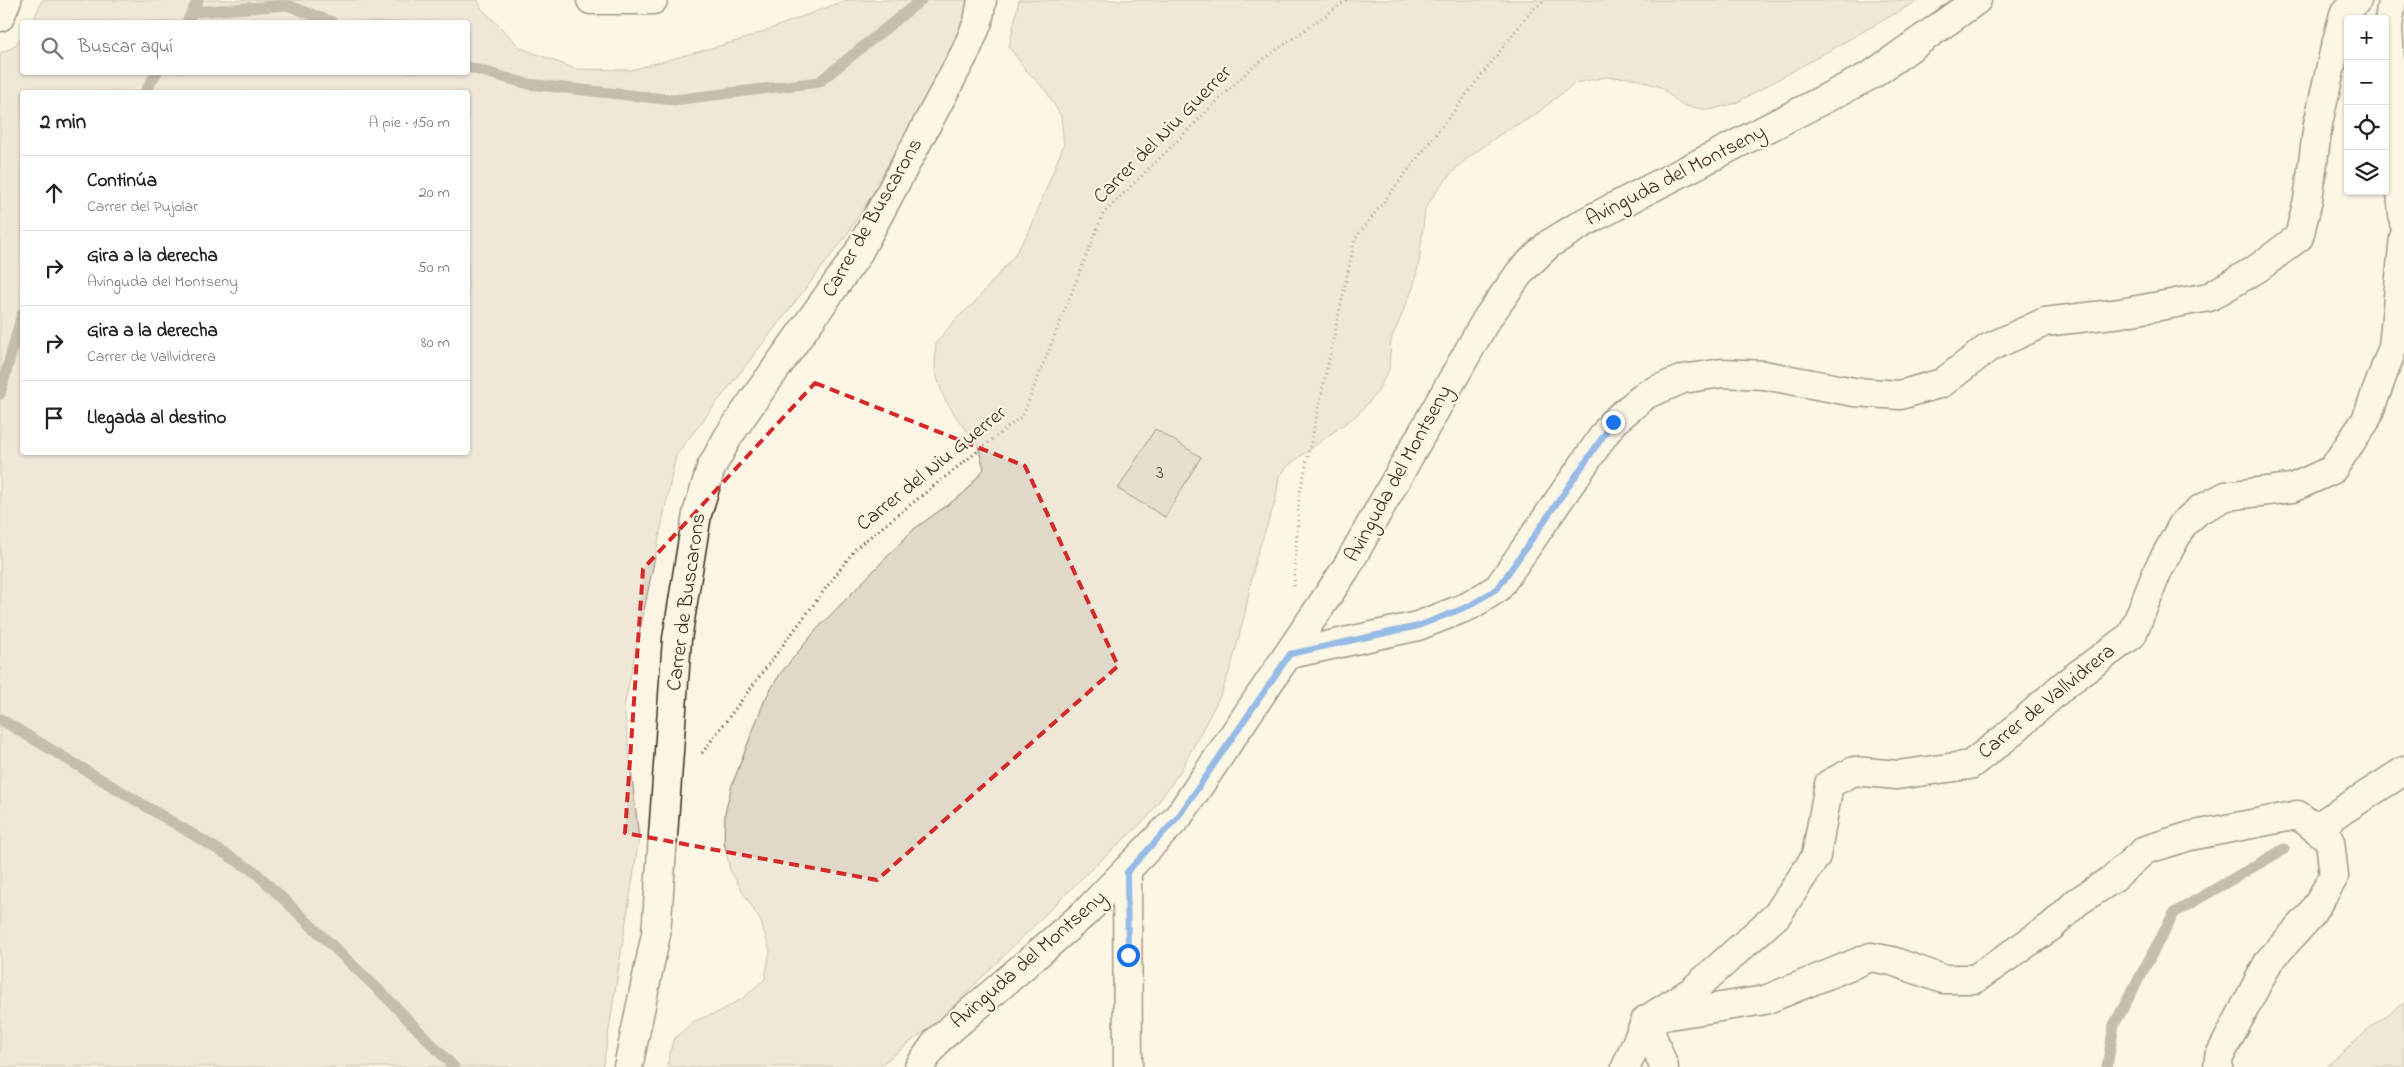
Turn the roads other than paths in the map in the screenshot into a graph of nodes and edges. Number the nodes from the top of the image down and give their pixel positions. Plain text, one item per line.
1 (7, 0) edge
2 (591, 0) edge
3 (653, 0) edge
4 (982, 0) edge
5 (1977, 0) edge
6 (2357, 0) edge
7 (2392, 0) edge
8 (0, 17) edge
9 (2404, 223) edge
10 (2404, 237) edge
11 (1290, 654) junction
12 (2404, 771) edge
13 (2315, 828) junction
14 (1127, 872) junction
15 (1646, 1020) junction
16 (628, 1067) edge
17 (919, 1067) edge
18 (1128, 1067) edge
19 (1626, 1067) edge
20 (1664, 1067) edge
21 (2218, 1067) edge

1 - 8 street
2 - 3 street
4 - 16 street, Carrer de Buscarons
5 - 11 street, Avinguda del Montseny
6 - 11 street
7 - 9 street
10 - 15 street, Carrer de Vallvidrera
11 - 14 street, Avinguda del Montseny
12 - 13 street
13 - 15 street
13 - 21 street
14 - 17 street, Avinguda del Montseny
14 - 18 street
15 - 19 street
15 - 20 street

